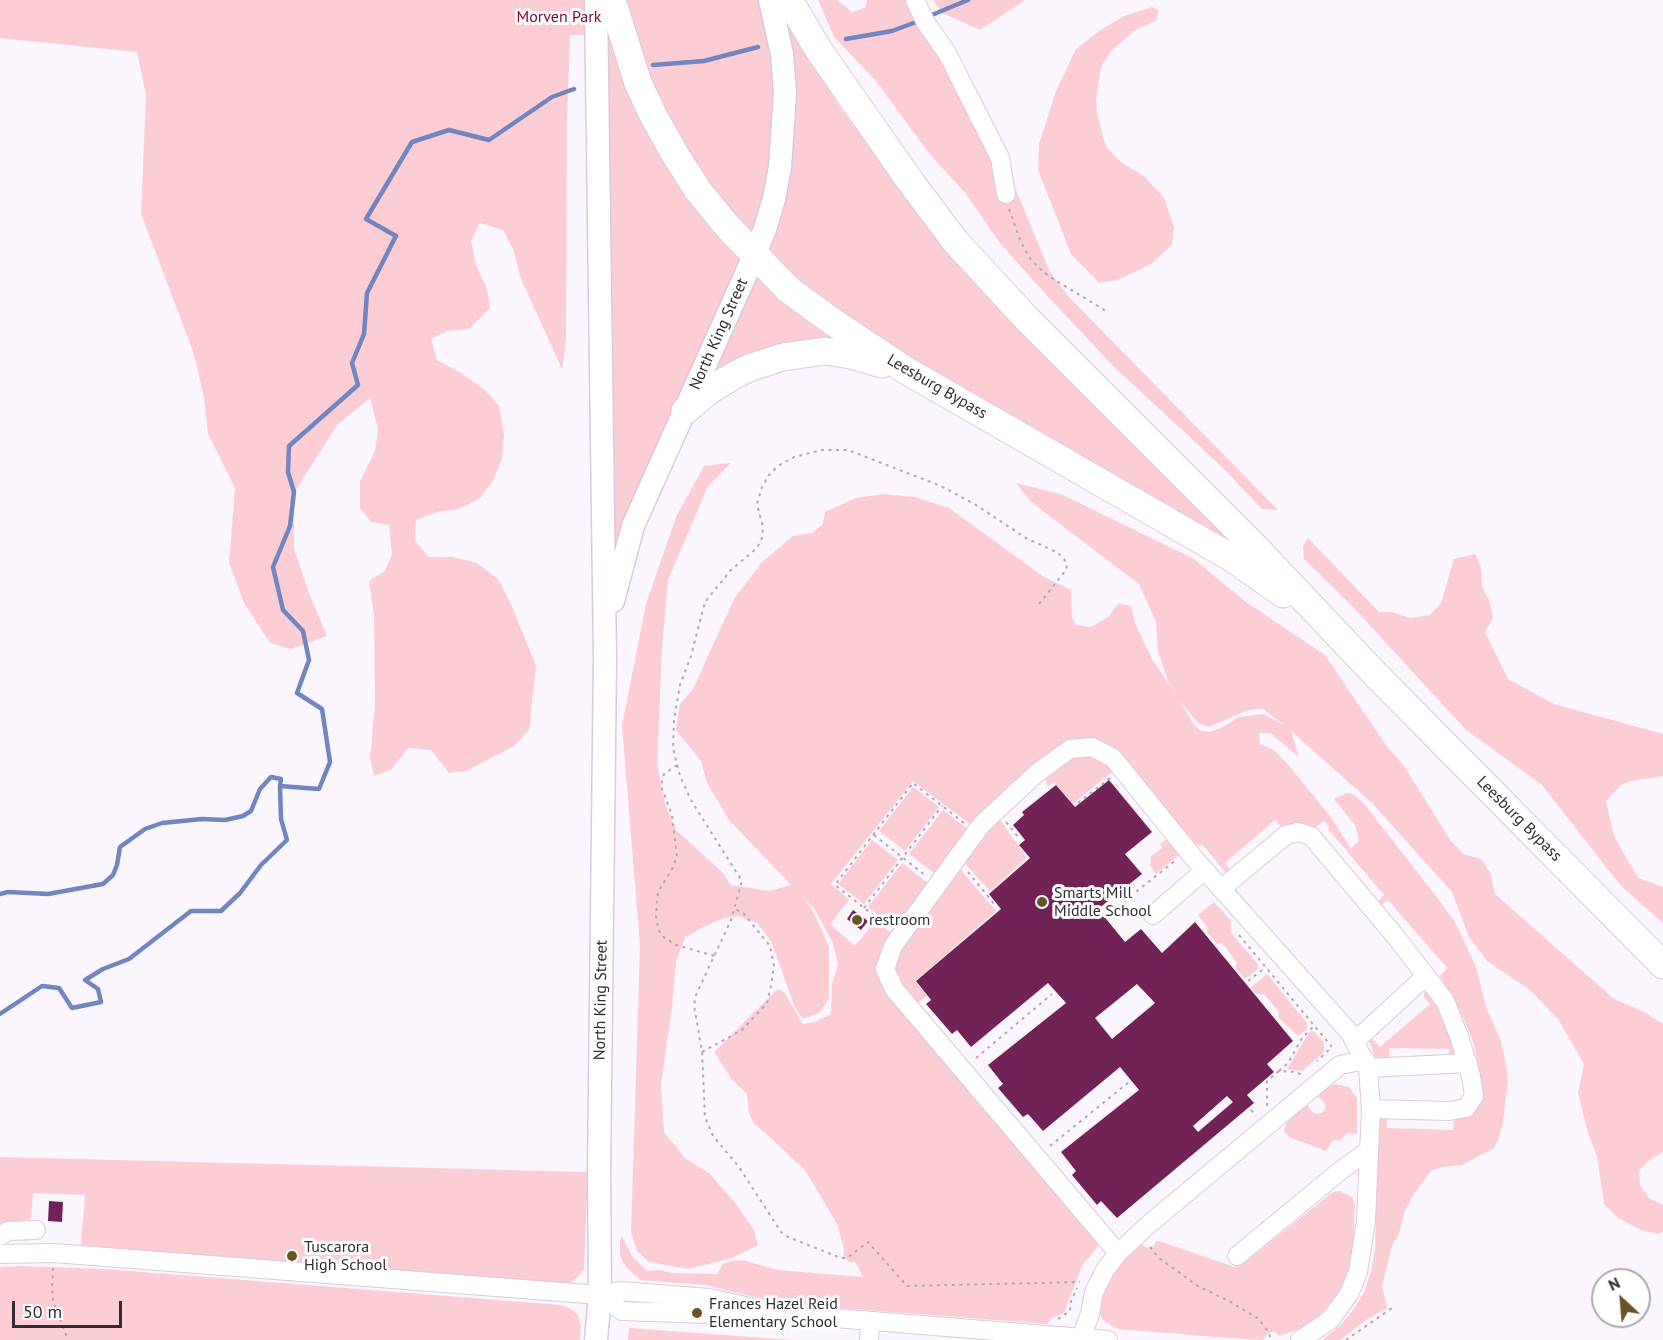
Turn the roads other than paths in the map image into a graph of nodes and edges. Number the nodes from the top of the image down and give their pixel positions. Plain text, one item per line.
1 (596, 0) edge
2 (612, 0) edge
3 (770, 0) edge
4 (789, 0) edge
5 (921, 12) edge
6 (1006, 194) road end
7 (754, 256) junction
8 (907, 371) junction
9 (685, 411) junction
10 (605, 659) junction
11 (1374, 673) junction
12 (1204, 870) junction
13 (1221, 889) junction
14 (1152, 915) dead end
15 (1663, 965) edge
16 (1426, 976) junction
17 (1354, 1041) junction
18 (1468, 1063) junction
19 (1366, 1064) junction
20 (1371, 1109) junction
21 (1369, 1150) junction
22 (36, 1230) dead end
23 (0, 1236) edge
24 (1118, 1253) junction
25 (0, 1254) edge
26 (1237, 1256) dead end
27 (600, 1295) junction
28 (870, 1321) junction
29 (1081, 1338) junction
30 (596, 1340) edge
31 (869, 1340) edge
32 (1108, 1340) edge
33 (1300, 1340) edge

1 - 10 main road, North King Street
2 - 7 highway, Leesburg Bypass
3 - 7 main road, North King Street
4 - 11 highway, Leesburg Bypass
5 - 6 street
7 - 8 highway, Leesburg Bypass
7 - 9 main road, North King Street
8 - 9 highway
8 - 11 highway, Leesburg Bypass
9 - 10 main road, North King Street
10 - 27 main road, North King Street
11 - 15 highway, Leesburg Bypass
12 - 13 street
12 - 14 street
12 - 24 street
13 - 16 street
13 - 17 street
16 - 17 street
16 - 18 street
17 - 19 street
18 - 19 street
18 - 20 street
19 - 20 street
19 - 24 street
20 - 21 street
21 - 26 street
21 - 33 street
22 - 23 street
24 - 29 street
25 - 27 street
27 - 28 street
27 - 30 main road, North King Street
28 - 29 street
28 - 31 street
29 - 32 street

